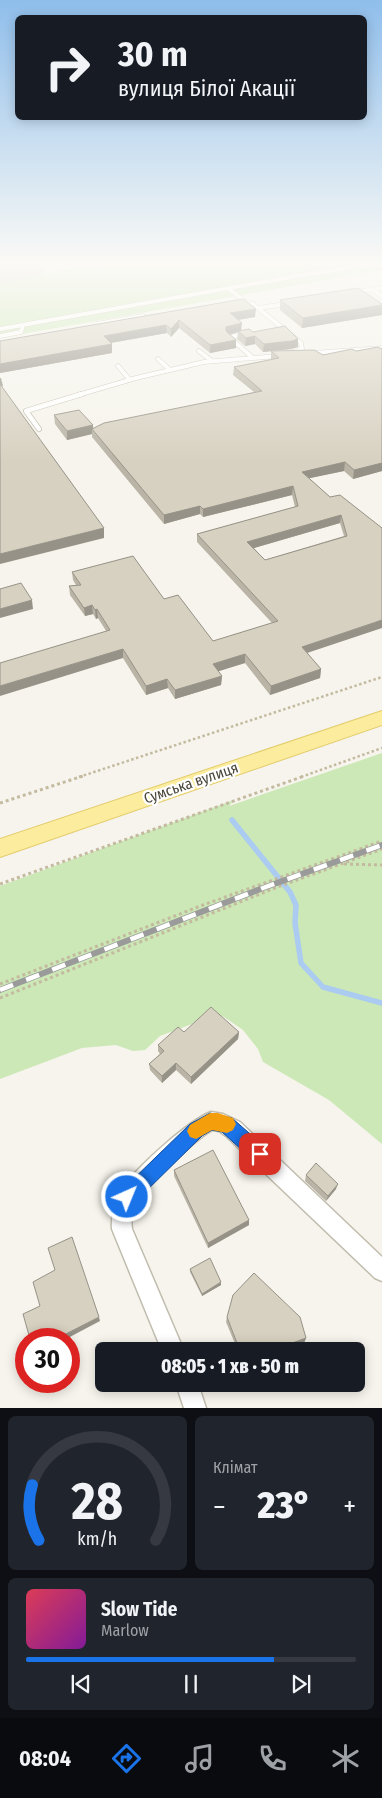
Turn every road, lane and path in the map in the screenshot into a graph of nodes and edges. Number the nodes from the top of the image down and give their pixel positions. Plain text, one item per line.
1 (21, 331) edge
2 (286, 331) edge
3 (256, 332) edge
4 (0, 336) edge
5 (28, 336) edge
6 (0, 341) edge
7 (382, 348) edge
8 (199, 352) dead end
9 (252, 356) junction
10 (274, 356) junction
11 (158, 359) dead end
12 (212, 361) junction
13 (118, 366) dead end
14 (169, 369) junction
15 (129, 379) junction
16 (39, 429) dead end
17 (382, 677) edge
18 (382, 718) edge
19 (382, 748) edge
20 (0, 803) edge
21 (382, 841) edge
22 (0, 848) edge
23 (382, 849) edge
24 (340, 864) junction
25 (382, 865) edge
26 (0, 884) edge
27 (0, 984) edge
28 (0, 998) edge
29 (382, 1271) edge
30 (169, 1342) edge
31 (190, 1392) edge
32 (195, 1408) edge

1 - 4 lane
2 - 10 lane
3 - 9 lane
5 - 6 lane
7 - 10 lane
8 - 12 lane
9 - 10 lane
9 - 12 lane
11 - 14 lane
12 - 14 lane
13 - 15 lane
14 - 15 lane
15 - 16 lane
17 - 20 path
18 - 22 main road, Сумська вулиця
19 - 26 path
21 - 27 path
23 - 24 path
24 - 25 path
24 - 28 path
29 - 30 street
31 - 32 street

